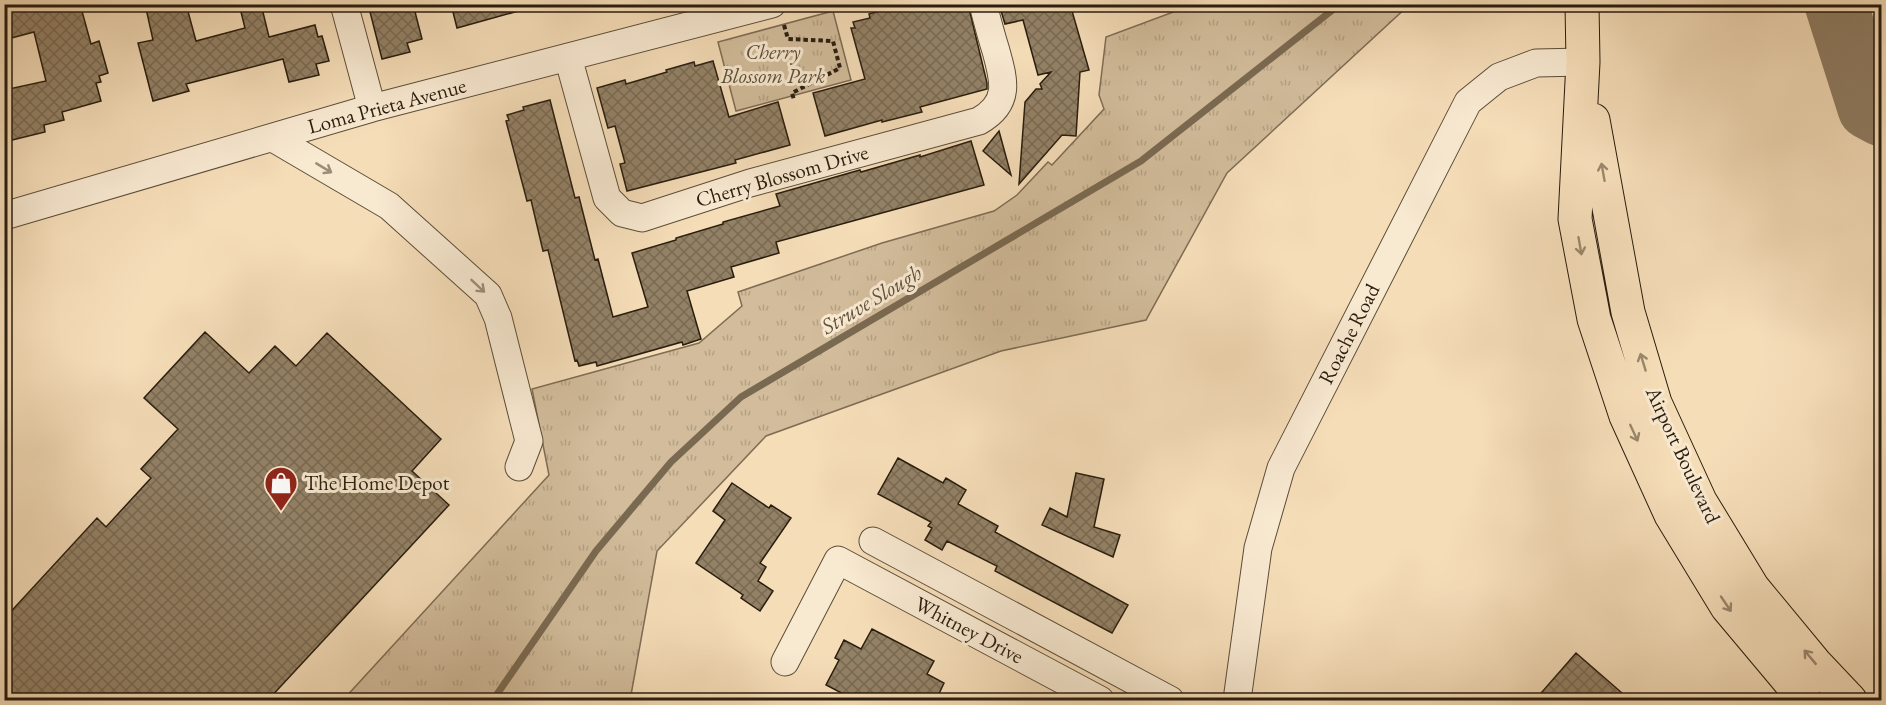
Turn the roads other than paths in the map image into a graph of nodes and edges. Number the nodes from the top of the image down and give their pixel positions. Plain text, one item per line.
1 (344, 4) edge
2 (983, 4) edge
3 (1582, 4) edge
4 (778, 14) edge
5 (568, 57) junction
6 (1583, 62) junction
7 (372, 108) junction
8 (273, 138) junction
9 (4, 216) edge
10 (519, 467) dead end
11 (873, 542) dead end
12 (784, 662) dead end
13 (1100, 700) edge
14 (1170, 700) edge
15 (1237, 700) edge
16 (1805, 700) edge
17 (1850, 700) edge

1 - 7 street
2 - 5 street, Cherry Blossom Drive
3 - 6 main road, Airport Boulevard
4 - 5 street, Loma Prieta Avenue
5 - 7 street, Loma Prieta Avenue
6 - 15 street, Roache Road
6 -> 16 main road, Airport Boulevard
17 -> 6 main road, Airport Boulevard
7 - 8 street, Loma Prieta Avenue
8 - 9 street, Loma Prieta Avenue
8 -> 10 street
11 - 14 street
12 - 13 street, Whitney Drive

